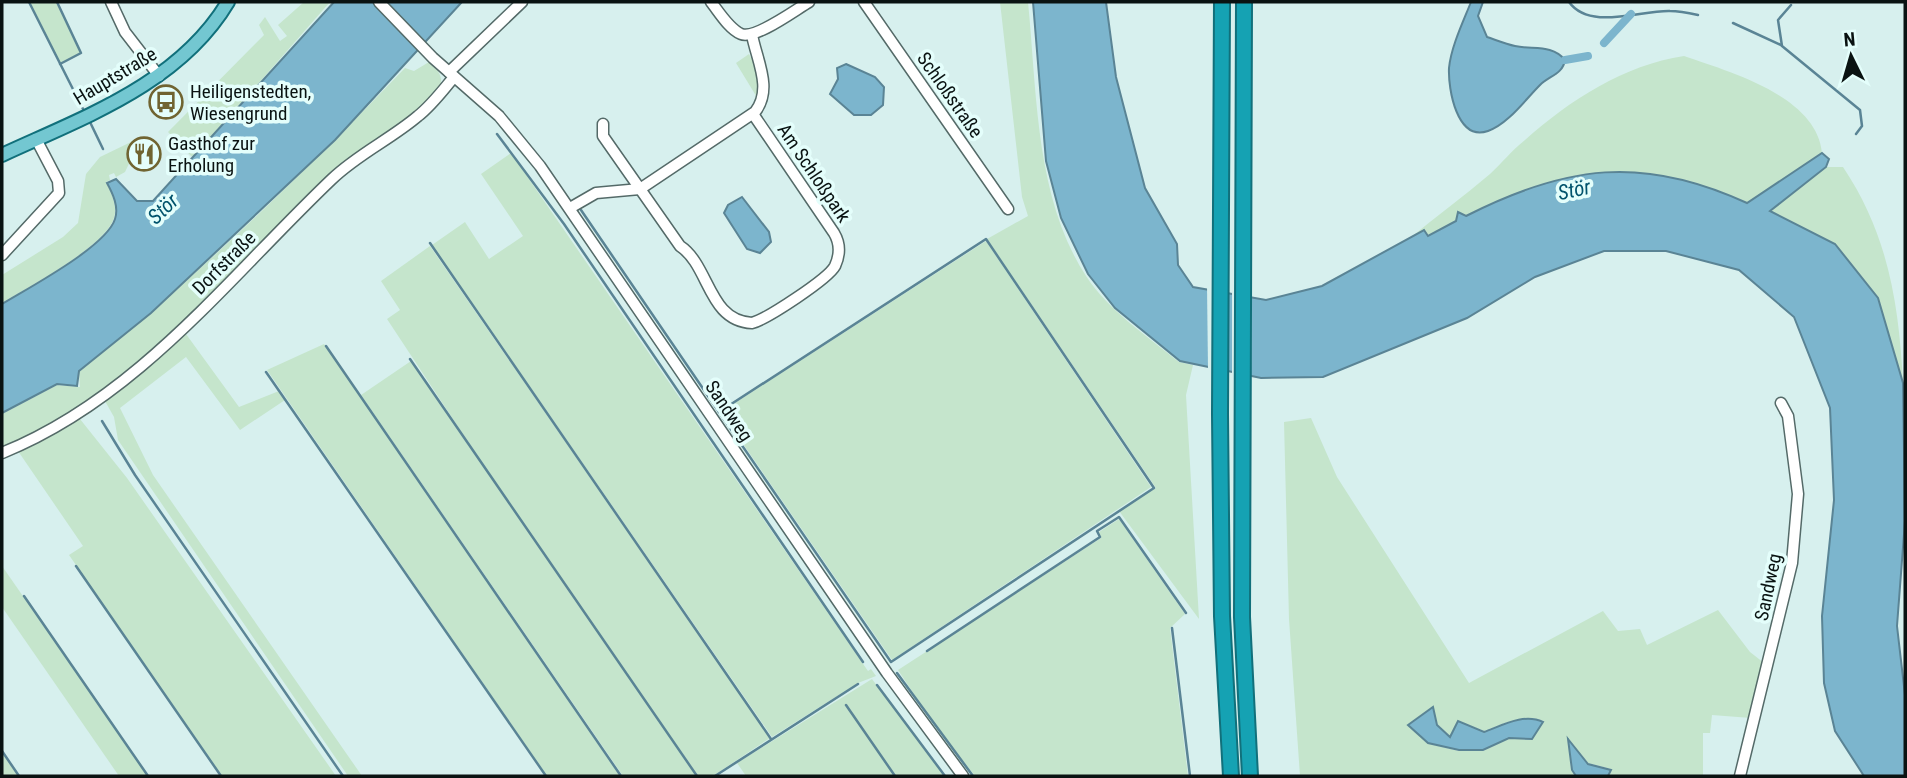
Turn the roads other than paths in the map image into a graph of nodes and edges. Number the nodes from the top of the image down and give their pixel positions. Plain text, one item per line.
1 (111, 2) edge
2 (228, 2) edge
3 (379, 2) edge
4 (522, 2) edge
5 (711, 2) edge
6 (809, 2) edge
7 (864, 2) edge
8 (1222, 2) edge
9 (1244, 2) edge
10 (752, 35) junction
11 (452, 75) junction
12 (159, 76) junction
13 (753, 114) junction
14 (603, 124) dead end
15 (36, 139) junction
16 (2, 155) edge
17 (640, 189) junction
18 (570, 208) junction
19 (1008, 209) dead end
20 (2, 255) edge
21 (1781, 403) dead end
22 (2, 453) edge
23 (963, 776) edge
24 (1231, 776) edge
25 (1250, 776) edge
26 (1740, 776) edge

1 - 12 street
2 - 12 main road, Hauptstraße
3 - 11 street, Sandweg
4 - 11 street
5 - 10 street
6 - 10 street
7 - 19 street, Schloßstraße
8 - 24 highway
9 - 25 highway
10 - 13 street, Am Schloßpark
11 - 18 street, Sandweg
11 - 22 street, Dorfstraße
12 - 15 main road, Hauptstraße
13 - 17 street, Am Schloßpark
13 - 17 street, Am Schloßpark
14 - 17 street, Am Schloßpark
15 - 16 main road, Hauptstraße
15 - 20 street
17 - 18 street, Am Schloßpark
18 - 23 street, Sandweg
21 - 26 street, Sandweg

